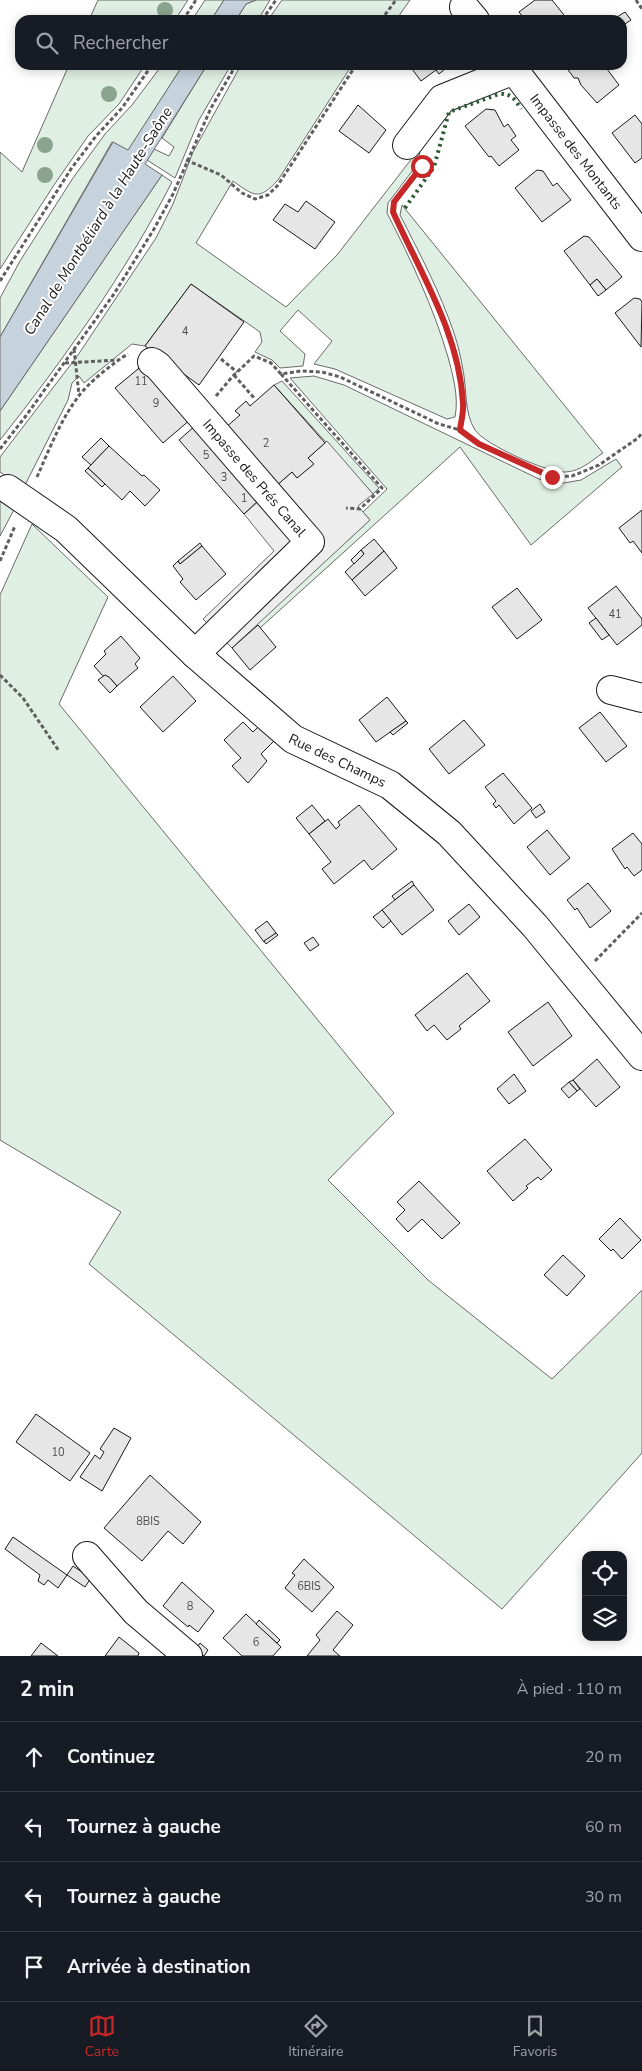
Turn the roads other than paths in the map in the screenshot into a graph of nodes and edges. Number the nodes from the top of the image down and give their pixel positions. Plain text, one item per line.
1 (507, 70) edge
2 (514, 70) edge
3 (414, 156) road end
4 (642, 237) edge
5 (152, 362) road end
6 (17, 495) road end
7 (195, 654) junction
8 (611, 690) dead end
9 (642, 698) edge
10 (642, 1056) edge
11 (86, 1556) dead end
12 (188, 1656) edge

1 - 3 street
2 - 4 street, Impasse des Montants
5 - 7 street, Impasse des Prés Canal
6 - 7 street, Rue des Champs
7 - 10 street, Rue des Champs
8 - 9 street
11 - 12 street

